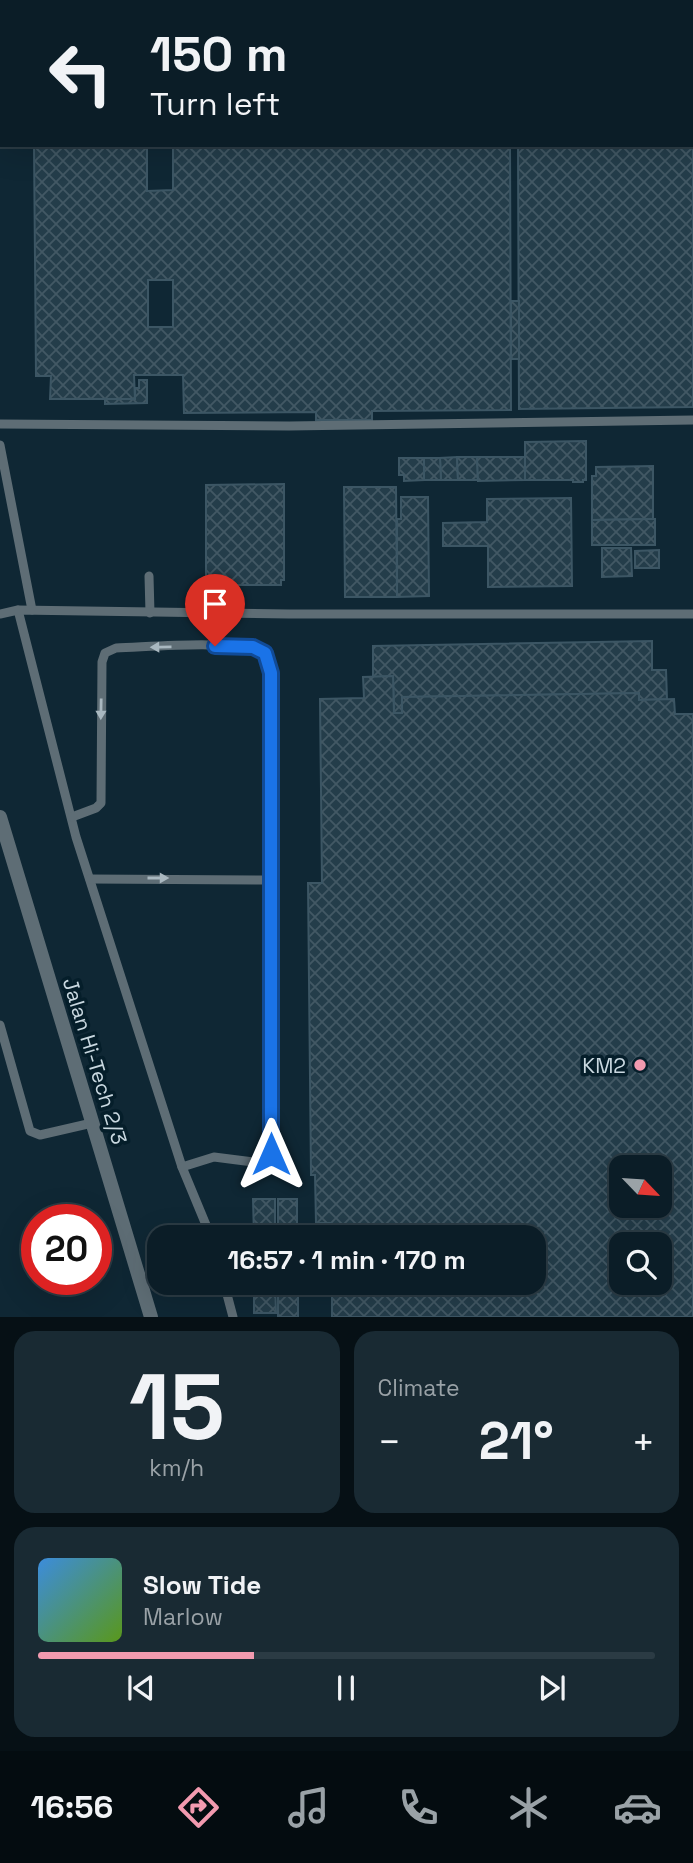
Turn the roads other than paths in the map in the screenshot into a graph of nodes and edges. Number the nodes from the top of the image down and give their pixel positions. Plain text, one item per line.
1 (693, 420) edge
2 (0, 424) edge
3 (0, 444) edge
4 (149, 576) dead end
5 (18, 610) junction
6 (32, 610) junction
7 (150, 613) junction
8 (0, 614) edge
9 (693, 614) edge
10 (0, 817) edge
11 (72, 817) junction
12 (90, 878) junction
13 (271, 880) junction
14 (0, 1025) edge
15 (2, 1042) edge
16 (92, 1123) junction
17 (183, 1167) junction
18 (206, 1225) edge
19 (227, 1295) edge
20 (151, 1317) edge
21 (233, 1317) edge

1 - 2 lane
3 - 6 lane
4 - 7 lane
5 - 6 lane
5 - 8 lane
5 - 11 lane
6 - 7 lane
7 - 9 lane
10 - 16 street, Jalan Hi-Tech 2/3
11 - 12 lane
13 -> 11 lane
12 -> 13 lane
12 - 17 lane
13 - 17 lane
14 - 15 lane
15 - 16 lane
16 - 20 street, Jalan Hi-Tech 2/3
17 - 18 lane
19 - 21 lane

